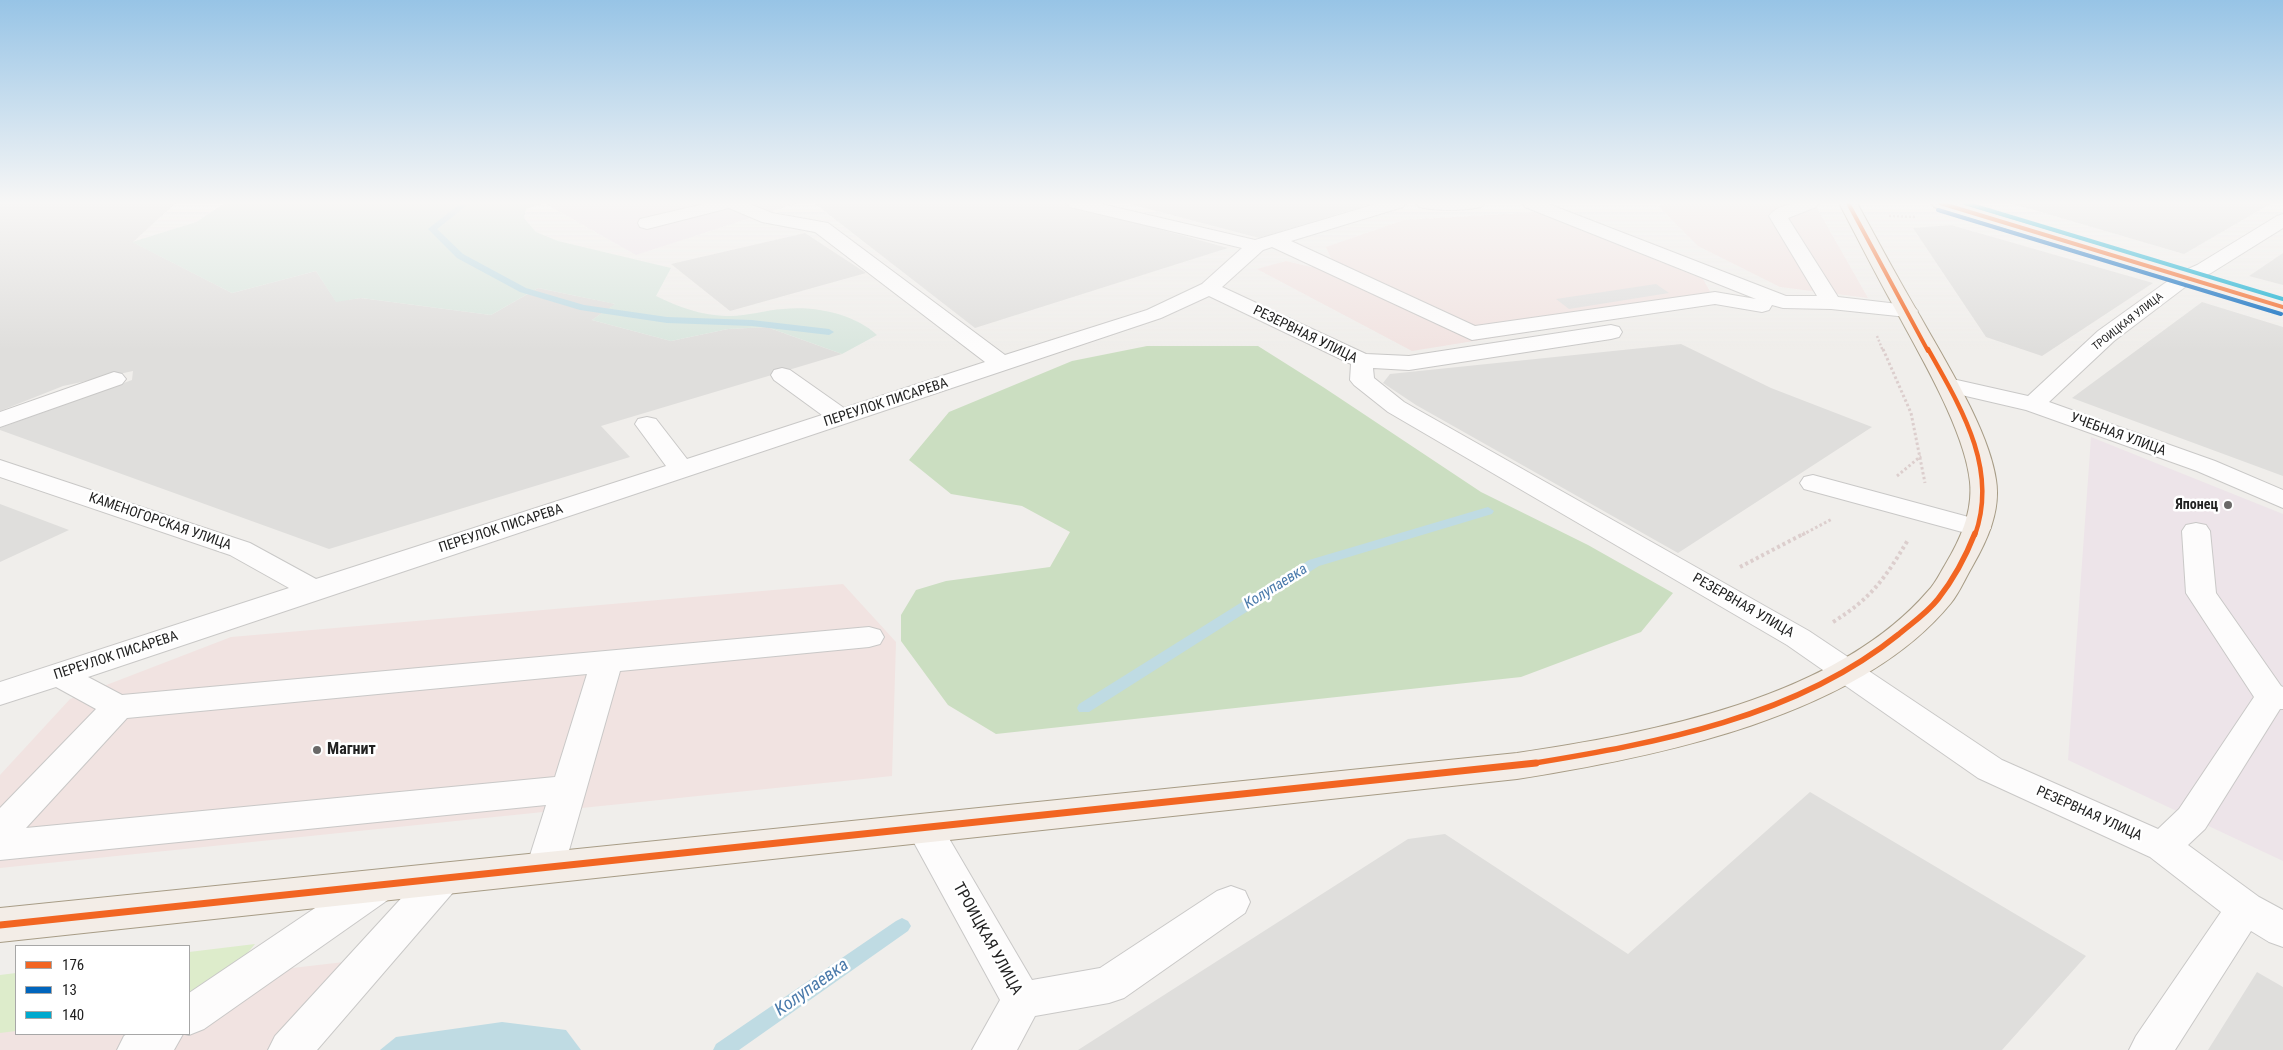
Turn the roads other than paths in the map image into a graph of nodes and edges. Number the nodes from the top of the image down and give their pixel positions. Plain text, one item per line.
1 (854, 252) edge
2 (1254, 252) edge
3 (1286, 252) edge
4 (1656, 252) edge
5 (1800, 252) edge
6 (1875, 252) edge
7 (2103, 252) edge
8 (2231, 252) edge
9 (2186, 277) junction
10 (1209, 288) junction
11 (1783, 302) junction
12 (1831, 303) junction
13 (1762, 306) junction
14 (2283, 307) edge
15 (1907, 311) junction
16 (1362, 361) junction
17 (1002, 364) junction
18 (782, 375) dead end
19 (114, 380) dead end
20 (1948, 385) junction
21 (2033, 404) junction
22 (841, 417) junction
23 (0, 420) edge
24 (647, 424) dead end
25 (0, 468) edge
26 (682, 470) junction
27 (1813, 483) dead end
28 (2283, 500) edge
29 (2196, 531) dead end
30 (1976, 533) junction
31 (315, 591) junction
32 (869, 637) dead end
33 (607, 661) junction
34 (1846, 672) junction
35 (58, 675) junction
36 (0, 694) edge
37 (2277, 698) edge
38 (118, 707) junction
39 (567, 789) junction
40 (924, 828) junction
41 (0, 832) edge
42 (0, 844) edge
43 (2163, 847) junction
44 (544, 868) junction
45 (442, 879) junction
46 (378, 886) junction
47 (1231, 902) dead end
48 (2245, 908) junction
49 (0, 925) edge
50 (2283, 930) edge
51 (1022, 1000) junction
52 (190, 1015) edge
53 (161, 1035) edge
54 (139, 1050) edge
55 (290, 1050) edge
56 (994, 1050) edge
57 (2151, 1050) edge

1 - 17 street
2 - 10 street, ПЕРЕУЛОК ПИСАРЕВА
3 - 13 street
4 - 11 street
5 - 12 street
6 - 15 main road
7 - 9 main road
8 - 9 street, ТРОИЦКАЯ УЛИЦА
9 - 14 main road
9 - 21 street, ТРОИЦКАЯ УЛИЦА
10 - 16 street, РЕЗЕРВНАЯ УЛИЦА
10 - 17 street, ПЕРЕУЛОК ПИСАРЕВА
11 - 12 street
11 - 13 street
12 - 15 street
13 - 16 street
15 - 20 main road
16 - 34 street, РЕЗЕРВНАЯ УЛИЦА
17 - 22 street, ПЕРЕУЛОК ПИСАРЕВА
18 - 22 street
19 - 23 street
20 - 21 street, УЧЕБНАЯ УЛИЦА
20 - 30 main road
21 - 28 street, УЧЕБНАЯ УЛИЦА
22 - 26 street, ПЕРЕУЛОК ПИСАРЕВА
24 - 26 street
25 - 31 street, КАМЕНОГОРСКАЯ УЛИЦА
26 - 31 street, ПЕРЕУЛОК ПИСАРЕВА
27 - 30 street
29 - 37 street
30 - 34 main road
31 - 35 street, ПЕРЕУЛОК ПИСАРЕВА
32 - 33 street
33 - 38 street
33 - 39 street
34 - 40 main road
34 - 43 street, РЕЗЕРВНАЯ УЛИЦА
35 - 36 street, ПЕРЕУЛОК ПИСАРЕВА
35 - 38 street
37 - 43 street
38 - 41 street
39 - 42 street
39 - 44 street
40 - 44 main road
40 - 51 street, ТРОИЦКАЯ УЛИЦА
43 - 48 street, РЕЗЕРВНАЯ УЛИЦА
44 - 45 main road
45 - 46 main road
45 - 55 street
46 - 49 main road
46 - 52 street
47 - 51 street
48 - 50 street, РЕЗЕРВНАЯ УЛИЦА
48 - 57 street
51 - 56 street, ТРОИЦКАЯ УЛИЦА
53 - 54 street

